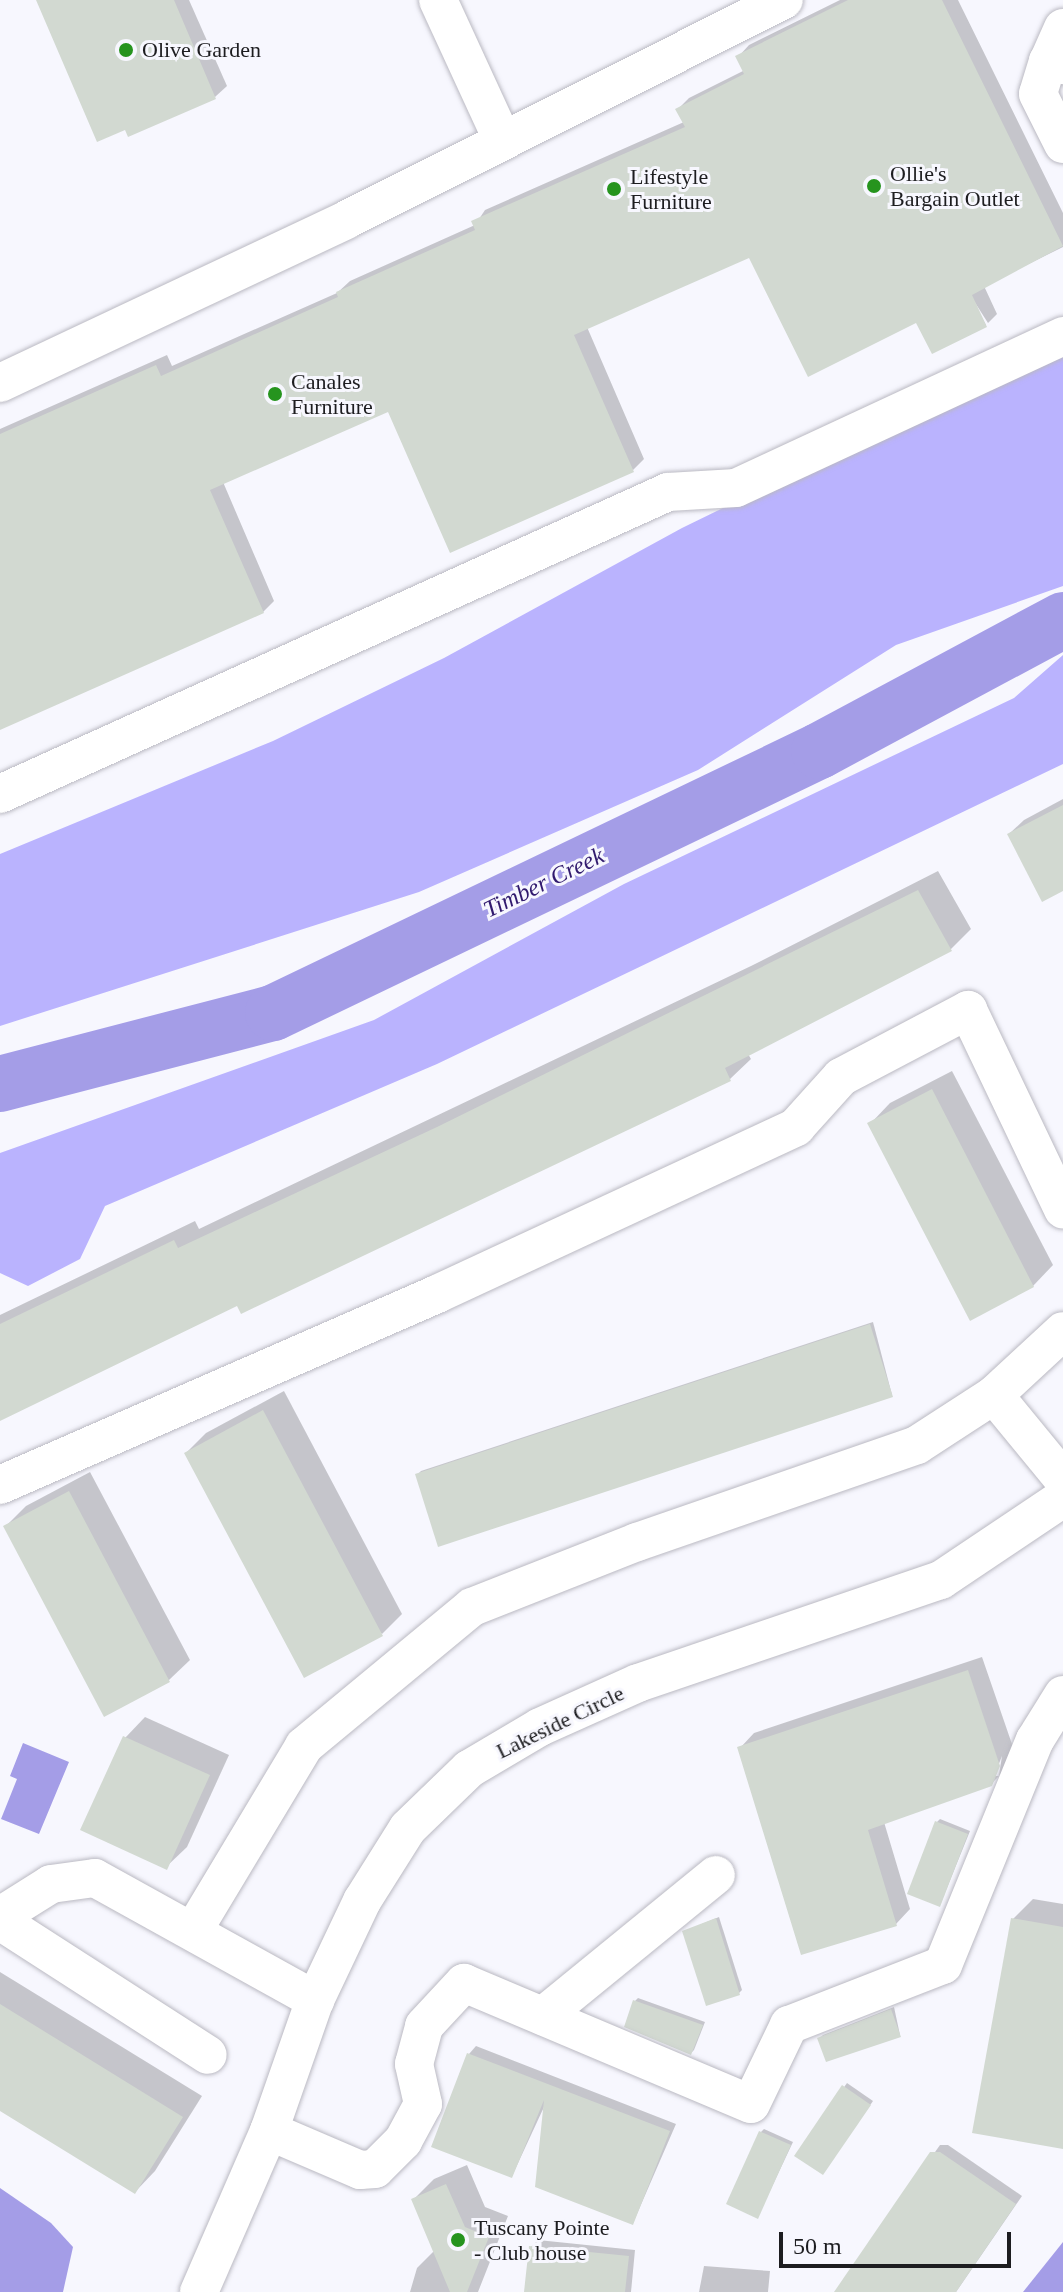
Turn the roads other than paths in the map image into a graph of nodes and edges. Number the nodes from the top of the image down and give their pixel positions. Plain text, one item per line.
1 (438, 0) edge
2 (784, 0) edge
3 (1058, 51) edge
4 (503, 141) junction
5 (1063, 144) edge
6 (1063, 336) edge
7 (0, 383) edge
8 (0, 794) edge
9 (1063, 1209) edge
10 (1063, 1331) edge
11 (994, 1395) junction
12 (1063, 1479) edge
13 (0, 1485) edge
14 (1063, 1498) edge
15 (1063, 1695) edge
16 (716, 1875) dead end
17 (0, 1918) edge
18 (193, 1931) junction
19 (315, 2000) junction
20 (543, 2016) junction
21 (208, 2055) dead end
22 (269, 2131) junction
23 (199, 2292) edge

1 - 4 street
2 - 4 street
3 - 5 street
4 - 7 street
6 - 8 street
9 - 13 street
10 - 11 street
11 - 12 street
11 - 18 street
14 - 19 street, Lakeside Circle
15 - 20 street
16 - 20 street
17 - 18 street
17 - 21 street
18 - 19 street
19 - 22 street, Lakeside Circle
20 - 22 street
22 - 23 street, Lakeside Circle

